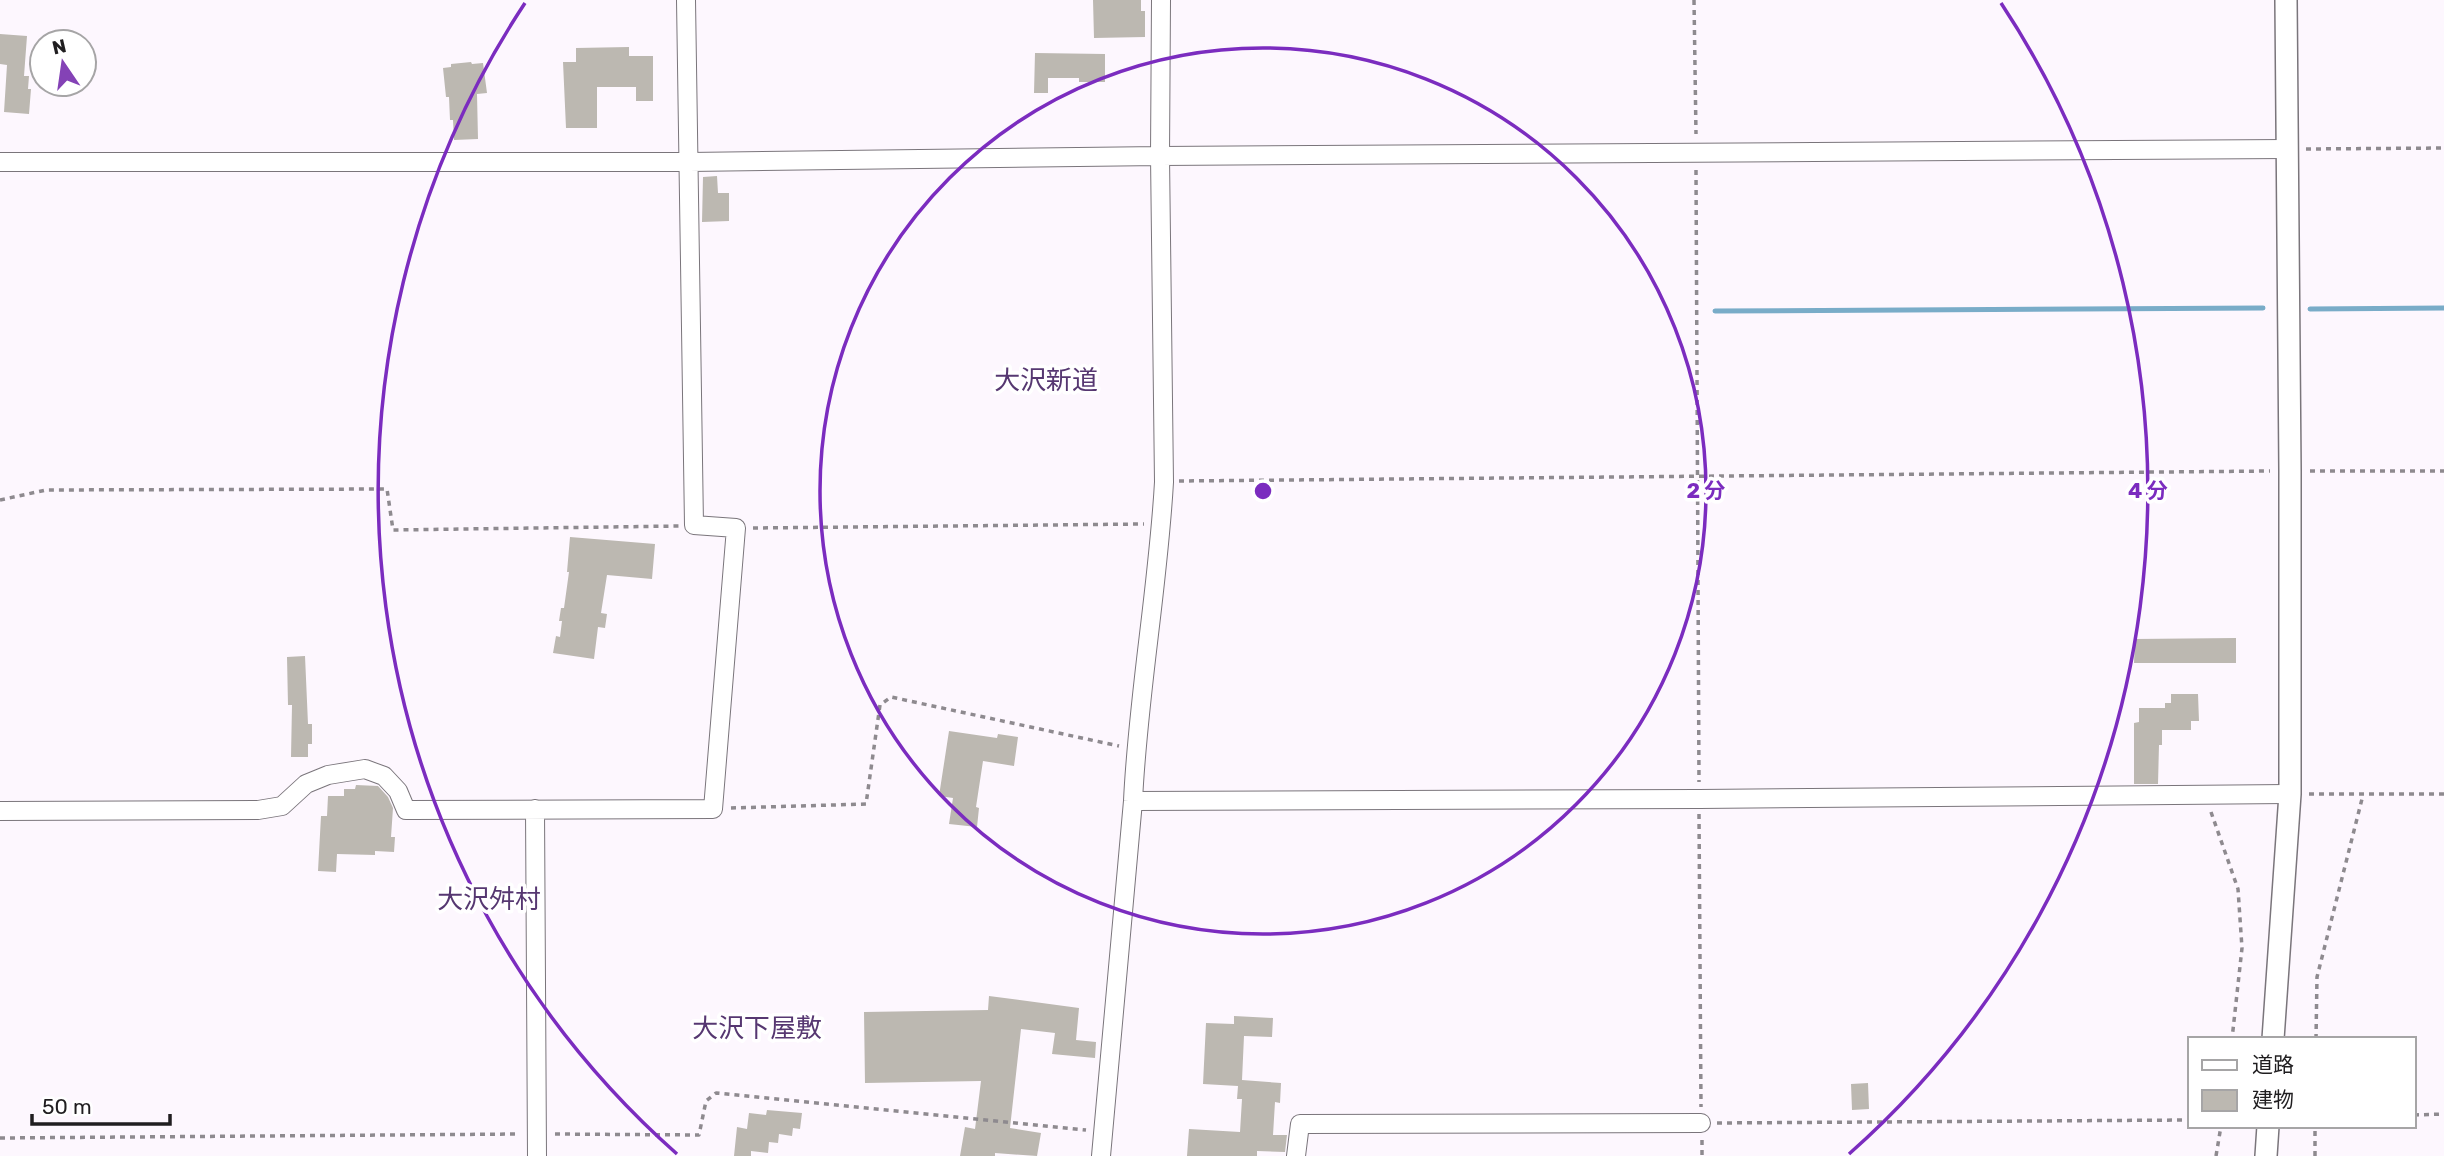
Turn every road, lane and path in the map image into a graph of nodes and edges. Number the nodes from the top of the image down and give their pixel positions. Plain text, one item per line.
1 (686, 0) edge
2 (1161, 0) edge
3 (1695, 0) edge
4 (2286, 0) edge
5 (2444, 148) edge
6 (2287, 149) junction
7 (1696, 153) junction
8 (1160, 156) junction
9 (0, 162) edge
10 (689, 162) junction
11 (2290, 471) junction
12 (2444, 471) edge
13 (1696, 476) junction
14 (1164, 482) junction
15 (0, 500) edge
16 (1162, 524) junction
17 (694, 525) junction
18 (736, 528) junction
19 (1135, 749) junction
20 (2290, 794) junction
21 (2444, 794) edge
22 (2204, 795) junction
23 (2363, 795) junction
24 (1699, 799) junction
25 (1133, 801) junction
26 (535, 809) junction
27 (713, 809) junction
28 (0, 811) edge
29 (2232, 1037) edge
30 (2273, 1037) edge
31 (2316, 1037) edge
32 (2444, 1114) edge
33 (2416, 1115) edge
34 (2188, 1120) edge
35 (1701, 1123) junction
36 (2221, 1128) edge
37 (2268, 1128) edge
38 (2315, 1128) edge
39 (537, 1156) edge
40 (1101, 1156) edge
41 (1296, 1156) edge
42 (2217, 1156) edge
43 (2266, 1156) edge
44 (2315, 1156) edge

1 - 10 street
2 - 8 street
3 - 7 path
4 - 6 street
5 - 6 path
6 - 7 street
6 - 11 street
7 - 8 street
7 - 13 path
8 - 10 street
8 - 14 street
9 - 10 street
10 - 17 street
11 - 12 path
11 - 13 path
11 - 20 street
13 - 14 path
13 - 24 path
14 - 16 street
15 - 17 path
16 - 18 path
16 - 19 street
17 - 18 street
18 - 27 street
19 - 25 street
19 - 27 path
20 - 22 street
20 - 23 path
20 - 30 street
21 - 23 path
22 - 24 street
22 - 29 path
23 - 31 path
24 - 25 street
24 - 35 path
25 - 40 street
26 - 27 street
26 - 28 street
26 - 39 street
32 - 33 path
34 - 35 path
35 - 41 street
36 - 42 path
37 - 43 street
38 - 44 path

